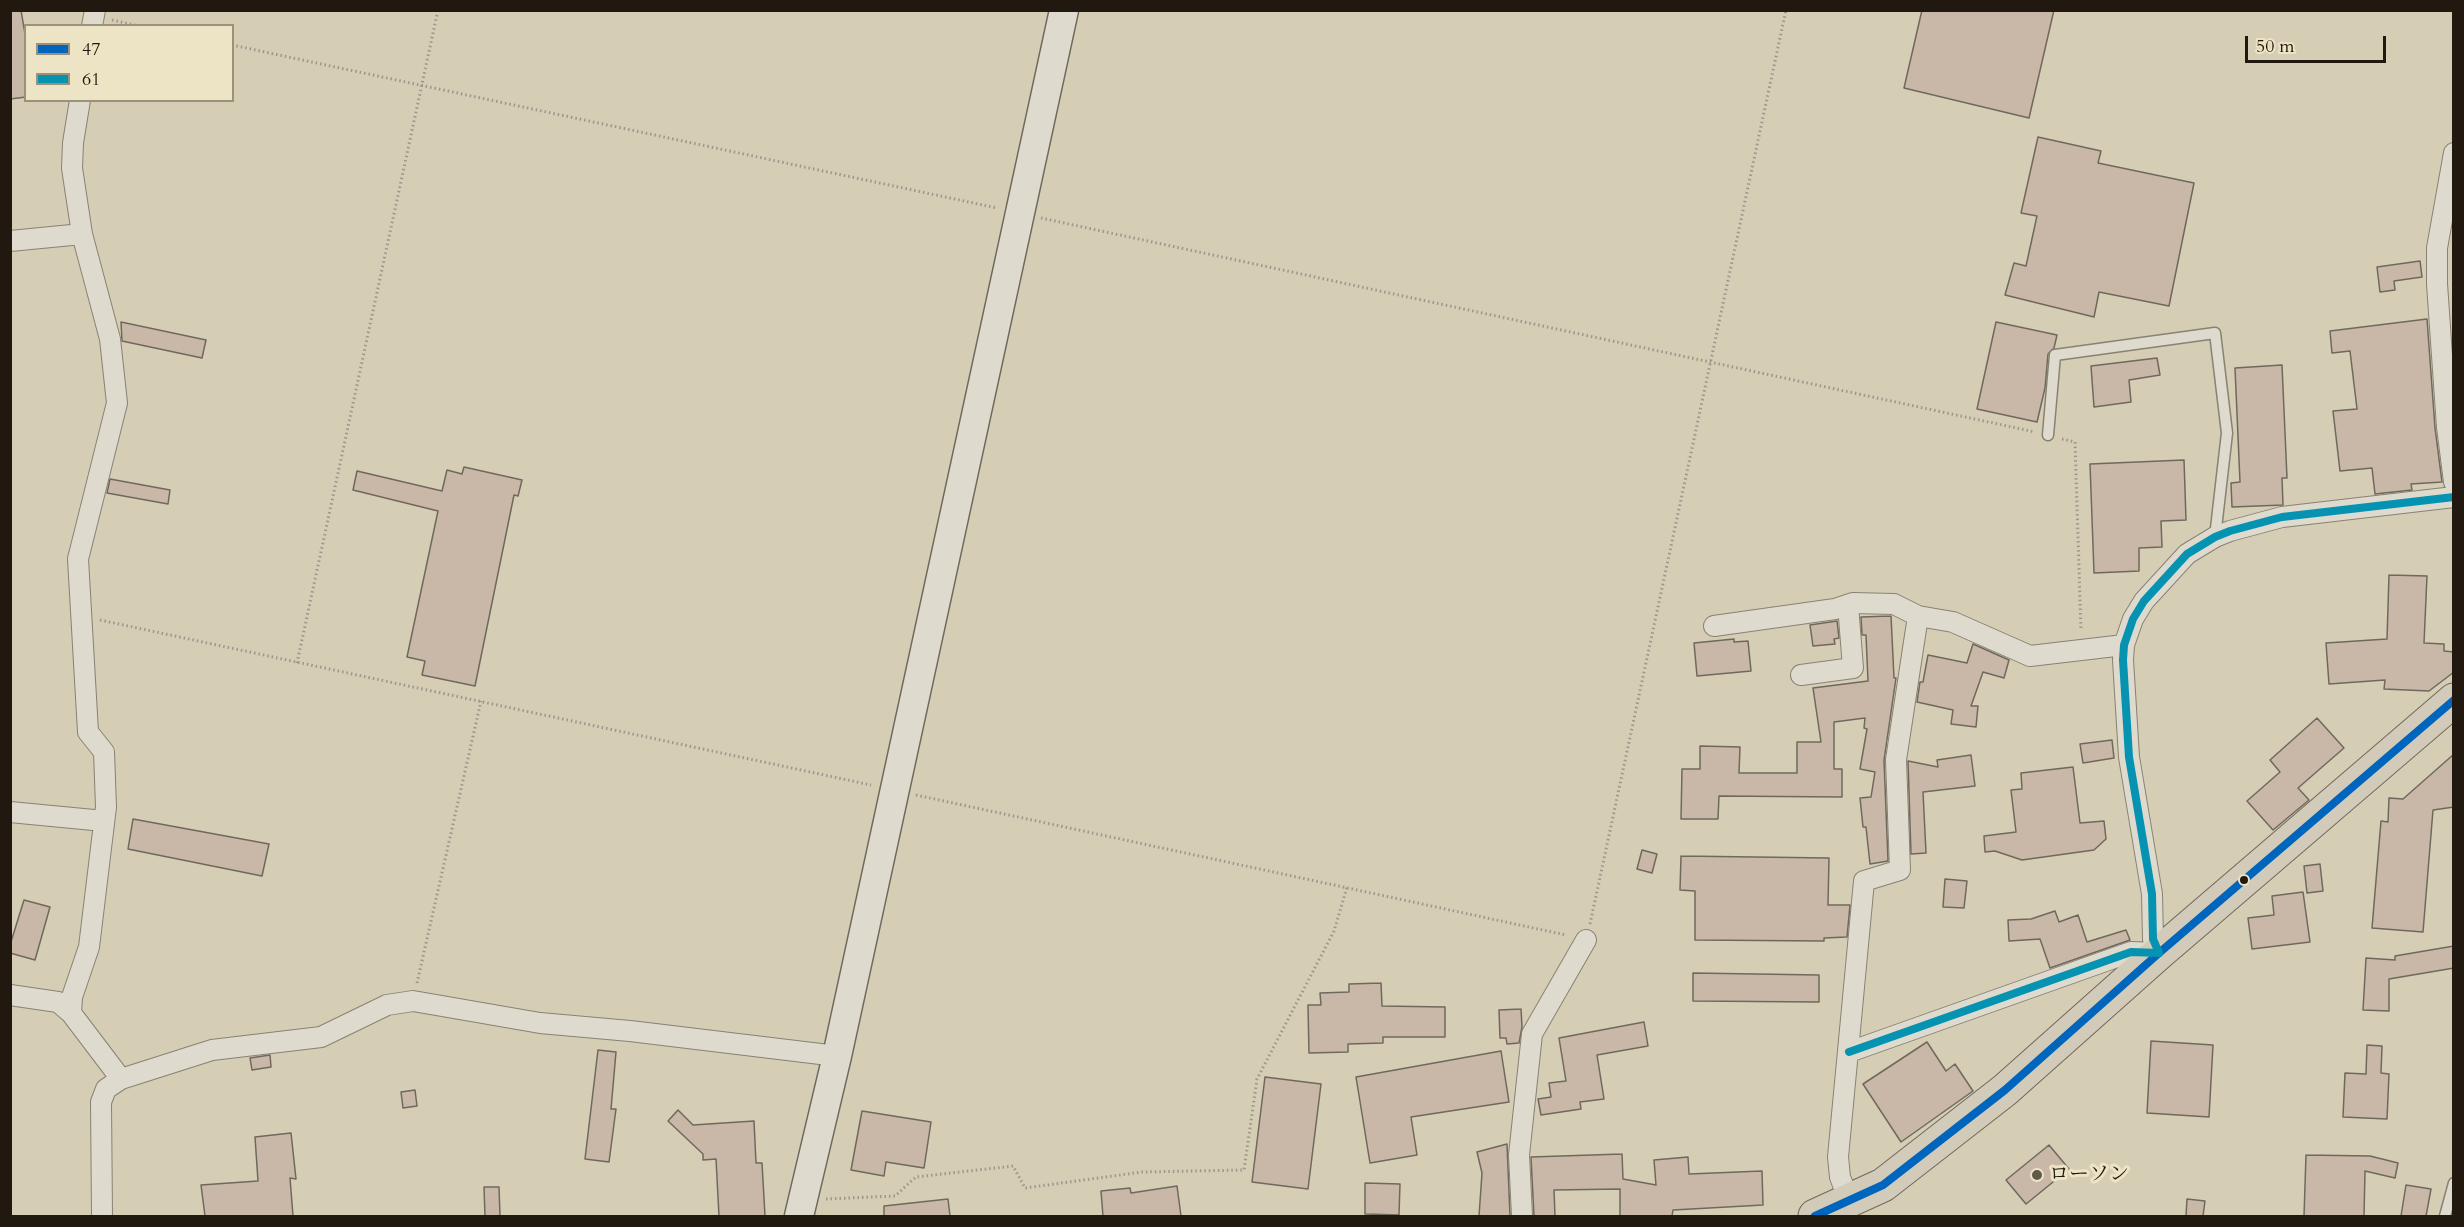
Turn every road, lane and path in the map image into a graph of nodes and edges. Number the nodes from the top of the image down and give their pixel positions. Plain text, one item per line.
1 (438, 10) edge
2 (1064, 10) edge
3 (1786, 10) edge
4 (94, 17) edge
5 (129, 24) edge
6 (234, 45) edge
7 (422, 85) junction
8 (80, 102) edge
9 (2454, 153) edge
10 (1021, 213) junction
11 (82, 234) junction
12 (10, 241) edge
13 (1710, 363) junction
14 (2450, 426) edge
15 (2048, 435) junction
16 (2454, 482) edge
17 (2454, 497) edge
18 (2214, 537) junction
19 (1848, 605) junction
20 (82, 616) junction
21 (1918, 616) junction
22 (1714, 626) dead end
23 (2124, 645) junction
24 (2081, 648) junction
25 (297, 663) junction
26 (1801, 675) dead end
27 (2454, 700) edge
28 (481, 701) junction
29 (894, 790) junction
30 (10, 812) edge
31 (104, 821) junction
32 (1347, 887) junction
33 (1586, 940) junction
34 (2159, 953) junction
35 (10, 995) edge
36 (413, 1001) junction
37 (72, 1012) junction
38 (1849, 1052) junction
39 (837, 1056) junction
40 (121, 1079) junction
41 (2454, 1184) edge
42 (801, 1208) edge
43 (1857, 1209) edge
44 (102, 1216) edge
45 (1522, 1216) edge
46 (1815, 1216) edge
47 (2445, 1216) edge

1 - 7 path
2 - 10 street
3 - 13 path
4 - 5 path
6 - 7 path
7 - 10 path
7 - 25 path
8 - 11 street
9 - 14 street
10 - 13 path
10 - 29 street
11 - 12 street
11 - 20 street
13 - 15 path
13 - 33 path
14 - 16 street
15 - 18 lane
15 - 24 path
17 - 18 street
18 - 23 street
19 - 21 street
19 - 22 street
19 - 26 street
20 - 25 path
20 - 31 street
21 - 24 street
21 - 38 street
23 - 24 street
23 - 34 street
25 - 28 path
27 - 34 highway
28 - 29 path
28 - 36 path
29 - 32 path
29 - 39 street
30 - 31 street
31 - 37 street
32 - 33 path
32 - 42 path
33 - 45 street
34 - 38 street
34 - 43 highway
35 - 37 street
36 - 39 street
36 - 40 street
37 - 40 street
38 - 43 street
39 - 42 street
40 - 44 street
41 - 47 lane
43 - 46 highway

